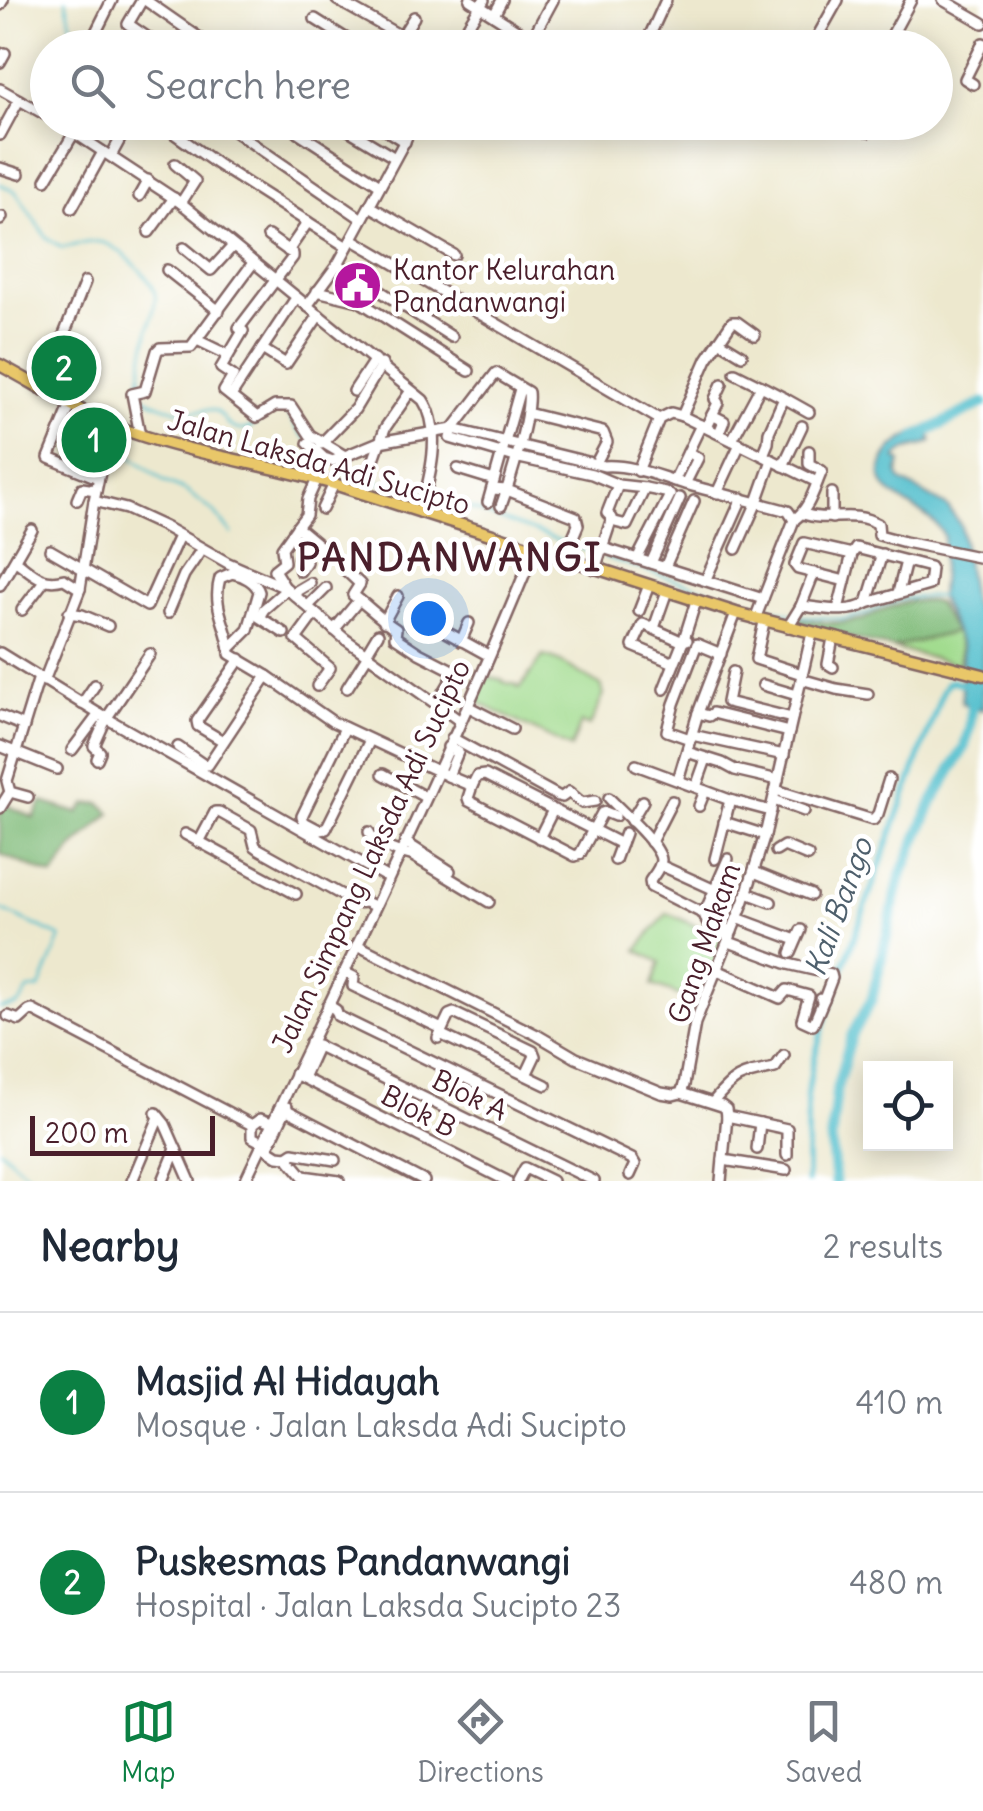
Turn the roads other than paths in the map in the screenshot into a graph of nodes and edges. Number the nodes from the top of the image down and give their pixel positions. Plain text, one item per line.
1 (144, 0) edge
2 (470, 0) edge
3 (502, 0) edge
4 (553, 0) edge
5 (666, 0) edge
6 (838, 0) edge
7 (910, 0) edge
8 (943, 0) edge
9 (969, 0) edge
10 (108, 1) edge
11 (340, 1) edge
12 (482, 3) edge
13 (963, 12) junction
14 (494, 15) junction
15 (414, 16) dead end
16 (315, 20) dead end
17 (983, 23) edge
18 (96, 30) edge
19 (137, 30) edge
20 (187, 30) edge
21 (331, 30) edge
22 (391, 30) edge
23 (406, 30) edge
24 (465, 30) edge
25 (518, 30) edge
26 (537, 30) edge
27 (652, 30) edge
28 (821, 30) edge
29 (894, 30) edge
30 (983, 43) edge
31 (974, 84) dead end
32 (0, 89) edge
33 (19, 100) junction
34 (30, 106) edge
35 (0, 135) edge
36 (70, 140) edge
37 (85, 140) edge
38 (118, 140) edge
39 (183, 140) edge
40 (247, 140) edge
41 (310, 140) edge
42 (365, 140) edge
43 (402, 140) edge
44 (405, 142) joint
45 (107, 154) junction
46 (395, 158) junction
47 (175, 164) dead end
48 (217, 164) junction
49 (0, 168) edge
50 (18, 174) dead end
51 (208, 175) dead end
52 (46, 180) dead end
53 (148, 180) junction
54 (380, 185) junction
55 (139, 196) dead end
56 (177, 200) junction
57 (370, 206) junction
58 (72, 208) dead end
59 (362, 219) junction
60 (308, 222) junction
61 (149, 232) dead end
62 (268, 236) dead end
63 (349, 243) junction
64 (233, 246) junction
65 (184, 248) dead end
66 (288, 250) junction
67 (454, 255) dead end
68 (253, 263) junction
69 (338, 264) junction
70 (167, 270) dead end
71 (276, 281) junction
72 (85, 282) dead end
73 (317, 291) junction
74 (294, 300) dead end
75 (308, 306) junction
76 (219, 312) junction
77 (319, 315) junction
78 (756, 335) dead end
79 (452, 336) dead end
80 (197, 340) junction
81 (719, 341) junction
82 (262, 349) junction
83 (228, 355) junction
84 (742, 355) dead end
85 (378, 362) junction
86 (0, 365) edge
87 (485, 365) dead end
88 (221, 368) junction
89 (469, 371) dead end
90 (496, 373) junction
91 (735, 374) dead end
92 (212, 377) dead end
93 (722, 384) dead end
94 (38, 386) junction
95 (761, 386) junction
96 (520, 388) junction
97 (354, 391) dead end
98 (410, 392) dead end
99 (231, 396) junction
100 (784, 398) junction
101 (72, 404) junction
102 (809, 412) dead end
103 (527, 413) junction
104 (712, 414) junction
105 (682, 416) junction
106 (659, 419) junction
107 (110, 424) junction
108 (704, 426) junction
109 (802, 426) dead end
110 (453, 430) junction
111 (432, 434) junction
112 (719, 434) junction
113 (140, 435) junction
114 (379, 442) junction
115 (736, 442) junction
116 (308, 443) dead end
117 (321, 444) junction
118 (504, 448) junction
119 (810, 451) dead end
120 (516, 452) junction
121 (342, 458) junction
122 (767, 458) junction
123 (784, 466) junction
124 (458, 469) dead end
125 (601, 469) junction
126 (638, 470) junction
127 (98, 478) junction
128 (317, 479) junction
129 (680, 482) junction
130 (817, 482) junction
131 (334, 484) junction
132 (493, 484) junction
133 (364, 485) junction
134 (618, 485) junction
135 (645, 488) junction
136 (507, 490) junction
137 (718, 492) junction
138 (832, 493) dead end
139 (95, 495) junction
140 (680, 498) dead end
141 (742, 498) junction
142 (78, 500) dead end
143 (694, 500) dead end
144 (488, 502) dead end
145 (757, 502) junction
146 (501, 506) dead end
147 (322, 509) dead end
148 (420, 512) junction
149 (798, 517) junction
150 (832, 518) junction
151 (611, 521) junction
152 (297, 528) junction
153 (32, 530) dead end
154 (179, 536) junction
155 (312, 540) junction
156 (321, 548) dead end
157 (534, 548) junction
158 (568, 548) junction
159 (202, 549) junction
160 (736, 549) dead end
161 (50, 550) dead end
162 (852, 554) junction
163 (882, 554) junction
164 (600, 556) junction
165 (983, 558) edge
166 (16, 561) junction
167 (906, 561) junction
168 (664, 567) junction
169 (343, 568) dead end
170 (83, 570) junction
171 (300, 571) dead end
172 (645, 571) junction
173 (814, 573) junction
174 (706, 579) junction
175 (44, 581) junction
176 (845, 581) junction
177 (310, 583) dead end
178 (0, 585) edge
179 (326, 588) dead end
180 (80, 589) junction
181 (289, 590) junction
182 (666, 591) junction
183 (898, 593) junction
184 (714, 594) junction
185 (398, 596) dead end
186 (359, 600) junction
187 (696, 601) junction
188 (867, 602) junction
189 (838, 609) junction
190 (22, 610) dead end
191 (312, 610) junction
192 (760, 611) junction
193 (69, 613) junction
194 (168, 613) dead end
195 (736, 614) junction
196 (643, 617) junction
197 (792, 617) junction
198 (384, 622) junction
199 (469, 623) dead end
200 (108, 626) dead end
201 (654, 628) junction
202 (334, 630) junction
203 (284, 633) dead end
204 (378, 634) dead end
205 (812, 634) junction
206 (833, 638) junction
207 (684, 640) junction
208 (460, 641) junction
209 (403, 642) junction
210 (697, 644) junction
211 (230, 648) junction
212 (0, 652) edge
213 (150, 654) dead end
214 (396, 654) dead end
215 (722, 654) junction
216 (367, 655) junction
217 (488, 655) junction
218 (240, 659) junction
219 (674, 663) junction
220 (833, 667) dead end
221 (733, 672) dead end
222 (983, 675) edge
223 (267, 676) junction
224 (802, 676) junction
225 (42, 679) junction
226 (709, 683) junction
227 (730, 684) junction
228 (95, 685) dead end
229 (317, 686) dead end
230 (763, 686) dead end
231 (347, 688) dead end
232 (664, 690) dead end
233 (868, 694) dead end
234 (798, 696) junction
235 (82, 704) junction
236 (437, 704) junction
237 (467, 706) junction
238 (698, 713) junction
239 (0, 716) edge
240 (102, 716) junction
241 (792, 718) junction
242 (460, 721) junction
243 (24, 726) junction
244 (345, 728) junction
245 (512, 729) dead end
246 (789, 732) junction
247 (691, 737) junction
248 (370, 740) junction
249 (224, 741) junction
250 (450, 742) junction
251 (0, 746) edge
252 (178, 747) dead end
253 (72, 750) dead end
254 (686, 752) junction
255 (17, 754) junction
256 (783, 757) junction
257 (97, 758) dead end
258 (706, 759) junction
259 (636, 764) dead end
260 (57, 769) dead end
261 (437, 772) junction
262 (383, 774) dead end
263 (448, 776) junction
264 (889, 779) dead end
265 (678, 780) junction
266 (472, 786) junction
267 (701, 789) junction
268 (777, 790) junction
269 (10, 792) junction
270 (28, 797) dead end
271 (425, 797) junction
272 (609, 798) dead end
273 (730, 800) junction
274 (643, 801) dead end
275 (672, 801) dead end
276 (595, 802) dead end
277 (744, 804) junction
278 (699, 806) dead end
279 (0, 808) edge
280 (553, 810) junction
281 (804, 810) dead end
282 (771, 811) junction
283 (615, 816) dead end
284 (631, 821) junction
285 (724, 822) junction
286 (739, 826) junction
287 (593, 829) junction
288 (369, 832) dead end
289 (185, 834) dead end
290 (539, 838) junction
291 (763, 840) junction
292 (199, 842) junction
293 (405, 842) junction
294 (651, 842) junction
295 (400, 853) junction
296 (808, 856) dead end
297 (715, 859) dead end
298 (615, 860) dead end
299 (728, 860) dead end
300 (660, 865) junction
301 (450, 871) dead end
302 (754, 872) junction
303 (388, 878) junction
304 (715, 890) junction
305 (746, 893) junction
306 (296, 894) dead end
307 (811, 895) dead end
308 (489, 902) dead end
309 (770, 902) dead end
310 (374, 906) junction
311 (706, 918) junction
312 (737, 918) junction
313 (730, 937) junction
314 (357, 945) junction
315 (791, 953) dead end
316 (717, 970) junction
317 (344, 972) junction
318 (352, 986) junction
319 (336, 989) junction
320 (809, 996) junction
321 (824, 1000) junction
322 (326, 1010) junction
323 (8, 1016) dead end
324 (440, 1034) junction
325 (318, 1045) junction
326 (784, 1056) dead end
327 (526, 1075) junction
328 (302, 1078) junction
329 (546, 1085) dead end
330 (680, 1093) junction
331 (713, 1102) junction
332 (282, 1107) junction
333 (727, 1116) junction
334 (272, 1123) junction
335 (760, 1123) junction
336 (252, 1125) junction
337 (264, 1146) junction
338 (176, 1149) junction
339 (757, 1149) dead end
340 (787, 1155) dead end
341 (287, 1157) junction
342 (335, 1160) dead end
343 (723, 1160) junction
344 (786, 1170) dead end
345 (630, 1175) dead end
346 (406, 1177) edge
347 (306, 1179) edge
348 (132, 1181) edge
349 (163, 1181) edge
350 (190, 1181) edge
351 (245, 1181) edge
352 (339, 1181) edge
353 (424, 1181) edge
354 (507, 1181) edge
355 (518, 1181) edge
356 (551, 1181) edge
357 (594, 1181) edge
358 (721, 1181) edge

1 - 19 street
1 - 20 street
2 - 12 street
3 - 14 street
4 - 26 street
5 - 27 street
6 - 28 street
7 - 29 street
8 - 13 street
9 - 13 street
10 - 18 street
11 - 22 street
12 - 14 street
12 - 24 street
13 - 17 street
14 - 25 street
15 - 23 street
16 - 21 street
30 - 31 street
32 - 33 street
33 - 34 street
33 - 35 street
36 - 52 street
37 - 45 street
38 - 45 street
39 - 48 street
40 - 59 street
41 - 54 street
42 - 46 street
43 - 44 street
44 - 46 street
45 - 53 street
45 - 58 street
46 - 54 street
47 - 56 street
48 - 51 street
48 - 60 street
49 - 50 street
53 - 55 street
53 - 56 street
54 - 57 street
56 - 61 street
56 - 64 street
57 - 59 street
57 - 67 street
59 - 63 street
60 - 63 street
60 - 66 street
62 - 66 street
63 - 69 street
63 - 106 street
64 - 65 street
64 - 68 street
66 - 71 street
68 - 71 street
68 - 76 street
69 - 73 street
69 - 79 street
70 - 76 street
71 - 75 street
71 - 83 street
72 - 94 street
73 - 75 street
73 - 89 street
74 - 82 street
75 - 77 street
76 - 80 street
77 - 82 street
77 - 85 street
78 - 81 street
80 - 83 street
80 - 113 street
81 - 84 street
81 - 105 street
82 - 99 street
83 - 88 street
85 - 97 street
85 - 111 street
85 - 117 street
86 - 94 main road, Jalan Laksda Adi Sucipto
87 - 90 street
88 - 92 street
88 - 99 street
90 - 96 street
90 - 110 street
91 - 95 street
93 - 104 street
94 - 101 main road, Jalan Laksda Adi Sucipto
95 - 100 street
95 - 115 street
96 - 103 street
96 - 118 street
98 - 114 street
99 - 117 street
100 - 102 street
100 - 122 street
101 - 107 main road, Jalan Laksda Adi Sucipto
101 - 127 street
103 - 120 street
103 - 125 street
104 - 108 street
104 - 112 street
105 - 106 street
105 - 108 street
106 - 126 street
107 - 113 main road, Jalan Laksda Adi Sucipto
107 - 127 street
108 - 112 street
108 - 129 street
109 - 123 street
110 - 111 street
110 - 118 street
111 - 114 street
111 - 148 street
112 - 115 street
113 - 128 main road, Jalan Laksda Adi Sucipto
114 - 121 street
114 - 133 street
115 - 122 street
115 - 137 street
116 - 121 street
117 - 121 street
118 - 120 street
118 - 132 street
119 - 130 street
120 - 125 street
120 - 136 street
122 - 123 street
122 - 145 street
123 - 130 street
124 - 132 street
125 - 126 street
125 - 134 street
126 - 129 street
127 - 139 street
128 - 131 main road, Jalan Laksda Adi Sucipto
128 - 152 street
129 - 137 street
130 - 149 street
131 - 133 main road, Jalan Laksda Adi Sucipto
131 - 147 street
132 - 136 street
132 - 144 street
133 - 148 main road, Jalan Laksda Adi Sucipto
134 - 135 street
134 - 151 street
135 - 151 street
135 - 172 street
136 - 146 street
136 - 158 street
137 - 141 street
138 - 150 street
139 - 142 street
139 - 154 street
139 - 170 street
140 - 172 street
141 - 145 street
141 - 174 street
143 - 168 street
145 - 149 street
145 - 160 street
148 - 157 main road, Jalan Laksda Adi Sucipto
149 - 150 street
149 - 192 street
150 - 165 street
151 - 164 street
152 - 155 street
152 - 181 street
153 - 166 street
154 - 159 street
154 - 170 street
155 - 156 street
155 - 171 street
157 - 158 main road, Jalan Laksda Adi Sucipto
157 - 217 street, Jalan Simpang Laksda Adi Sucipto
158 - 164 main road, Jalan Laksda Adi Sucipto
159 - 181 street
159 - 194 street
161 - 170 street
162 - 163 street
162 - 173 street
162 - 176 street
163 - 167 street
163 - 188 street
164 - 172 main road, Jalan Laksda Adi Sucipto
164 - 172 street
166 - 175 street
166 - 178 street
167 - 183 street
167 - 183 street
168 - 172 street
168 - 174 street
169 - 186 street
170 - 180 street
172 - 182 main road, Jalan Laksda Adi Sucipto
172 - 196 street
173 - 176 street
173 - 197 street
174 - 184 street
175 - 180 street
175 - 190 street
176 - 189 street
177 - 181 street
179 - 191 street
180 - 193 street
181 - 191 street
181 - 203 street
182 - 187 main road, Jalan Laksda Adi Sucipto
182 - 201 street
183 - 188 street
184 - 187 main road, Jalan Laksda Adi Sucipto
184 - 192 street
184 - 195 main road, Jalan Laksda Adi Sucipto
185 - 198 street
186 - 198 street
186 - 202 street
187 - 207 street
188 - 189 street
189 - 197 street
191 - 202 street
191 - 229 street
192 - 195 main road, Jalan Laksda Adi Sucipto
192 - 197 main road, Jalan Laksda Adi Sucipto
192 - 224 street
193 - 200 street
193 - 225 street
195 - 215 street
196 - 201 street
196 - 219 street
197 - 205 main road, Jalan Laksda Adi Sucipto
198 - 209 street
199 - 208 street
201 - 207 street
202 - 216 street
204 - 216 street
205 - 206 main road, Jalan Laksda Adi Sucipto
205 - 224 street, Gang Makam
206 - 220 street
206 - 222 main road, Jalan Laksda Adi Sucipto
207 - 210 street
207 - 219 street
208 - 209 street
208 - 217 street
209 - 214 street
209 - 236 street
210 - 215 street
210 - 247 street
211 - 211 street
211 - 218 street
212 - 225 street
213 - 240 street
215 - 226 street
216 - 231 street
216 - 236 street
217 - 237 street, Jalan Simpang Laksda Adi Sucipto
218 - 223 street
218 - 249 street
219 - 232 street
221 - 227 street
223 - 244 street
223 - 249 street
224 - 233 street
224 - 234 street, Gang Makam
225 - 235 street
225 - 243 street
226 - 227 street
226 - 238 street
227 - 241 street
228 - 235 street
230 - 234 street
234 - 241 street, Gang Makam
235 - 240 street
236 - 242 street
237 - 242 street, Jalan Simpang Laksda Adi Sucipto
237 - 245 street
238 - 246 street
238 - 247 street
239 - 243 street
240 - 253 street
240 - 257 street
240 - 303 street
241 - 246 street, Gang Makam
242 - 250 street, Jalan Simpang Laksda Adi Sucipto
243 - 255 street
244 - 248 street
244 - 248 street
246 - 256 street, Gang Makam
247 - 254 street
247 - 256 street
248 - 261 street
249 - 252 street
250 - 261 street, Jalan Simpang Laksda Adi Sucipto
250 - 263 street
250 - 276 street
251 - 255 street
254 - 258 street
254 - 265 street
255 - 260 street
255 - 269 street
256 - 268 street, Gang Makam
258 - 267 street
258 - 268 street
259 - 265 street
261 - 263 street
261 - 271 street, Jalan Simpang Laksda Adi Sucipto
262 - 271 street
263 - 266 street
264 - 268 street
265 - 267 street
266 - 280 street
266 - 290 street
267 - 273 street
267 - 278 street
268 - 281 street
268 - 282 street, Gang Makam
269 - 270 street
269 - 279 street
271 - 293 street, Jalan Simpang Laksda Adi Sucipto
272 - 284 street
273 - 277 street
273 - 285 street
274 - 284 street
275 - 294 street
277 - 282 street
277 - 286 street
280 - 287 street
280 - 290 street
282 - 291 street, Gang Makam
283 - 287 street
284 - 294 street
285 - 286 street
285 - 297 street
286 - 291 street
287 - 290 street
287 - 298 street
288 - 295 street
289 - 292 street
291 - 296 street
291 - 302 street, Gang Makam
292 - 306 street
292 - 310 street
293 - 295 street, Jalan Simpang Laksda Adi Sucipto
293 - 301 street
294 - 300 street
295 - 303 street, Jalan Simpang Laksda Adi Sucipto
295 - 308 street
299 - 304 street
300 - 304 street
300 - 311 street
302 - 305 street, Gang Makam
302 - 307 street
303 - 310 street, Jalan Simpang Laksda Adi Sucipto
304 - 311 street
305 - 309 street
305 - 312 street, Gang Makam
310 - 314 street, Jalan Simpang Laksda Adi Sucipto
311 - 313 street
312 - 313 street, Gang Makam
312 - 315 street
313 - 316 street, Gang Makam
313 - 321 street
314 - 317 street, Jalan Simpang Laksda Adi Sucipto
314 - 330 street
316 - 320 street
316 - 330 street, Gang Makam
317 - 318 street
317 - 319 street, Jalan Simpang Laksda Adi Sucipto
318 - 319 street
318 - 324 street
319 - 322 street, Jalan Simpang Laksda Adi Sucipto
320 - 321 street
320 - 321 street
322 - 325 street, Jalan Simpang Laksda Adi Sucipto
322 - 345 street
323 - 336 street
324 - 327 street
324 - 327 street
325 - 328 street, Jalan Simpang Laksda Adi Sucipto
325 - 357 street, Blok A
326 - 331 street
327 - 329 street
328 - 332 street, Jalan Simpang Laksda Adi Sucipto
328 - 354 street, Blok B
330 - 331 street
331 - 333 street
332 - 334 street, Jalan Simpang Laksda Adi Sucipto
332 - 337 street
332 - 346 street
333 - 335 street
333 - 343 street
334 - 336 street
334 - 337 street, Jalan Simpang Laksda Adi Sucipto
335 - 339 street
335 - 340 street
336 - 337 street
337 - 341 street
337 - 351 street, Jalan Simpang Laksda Adi Sucipto
338 - 348 street
338 - 349 street
338 - 350 street
341 - 342 street
341 - 347 street
343 - 344 street
343 - 358 street
346 - 353 street
347 - 352 street
355 - 356 street

